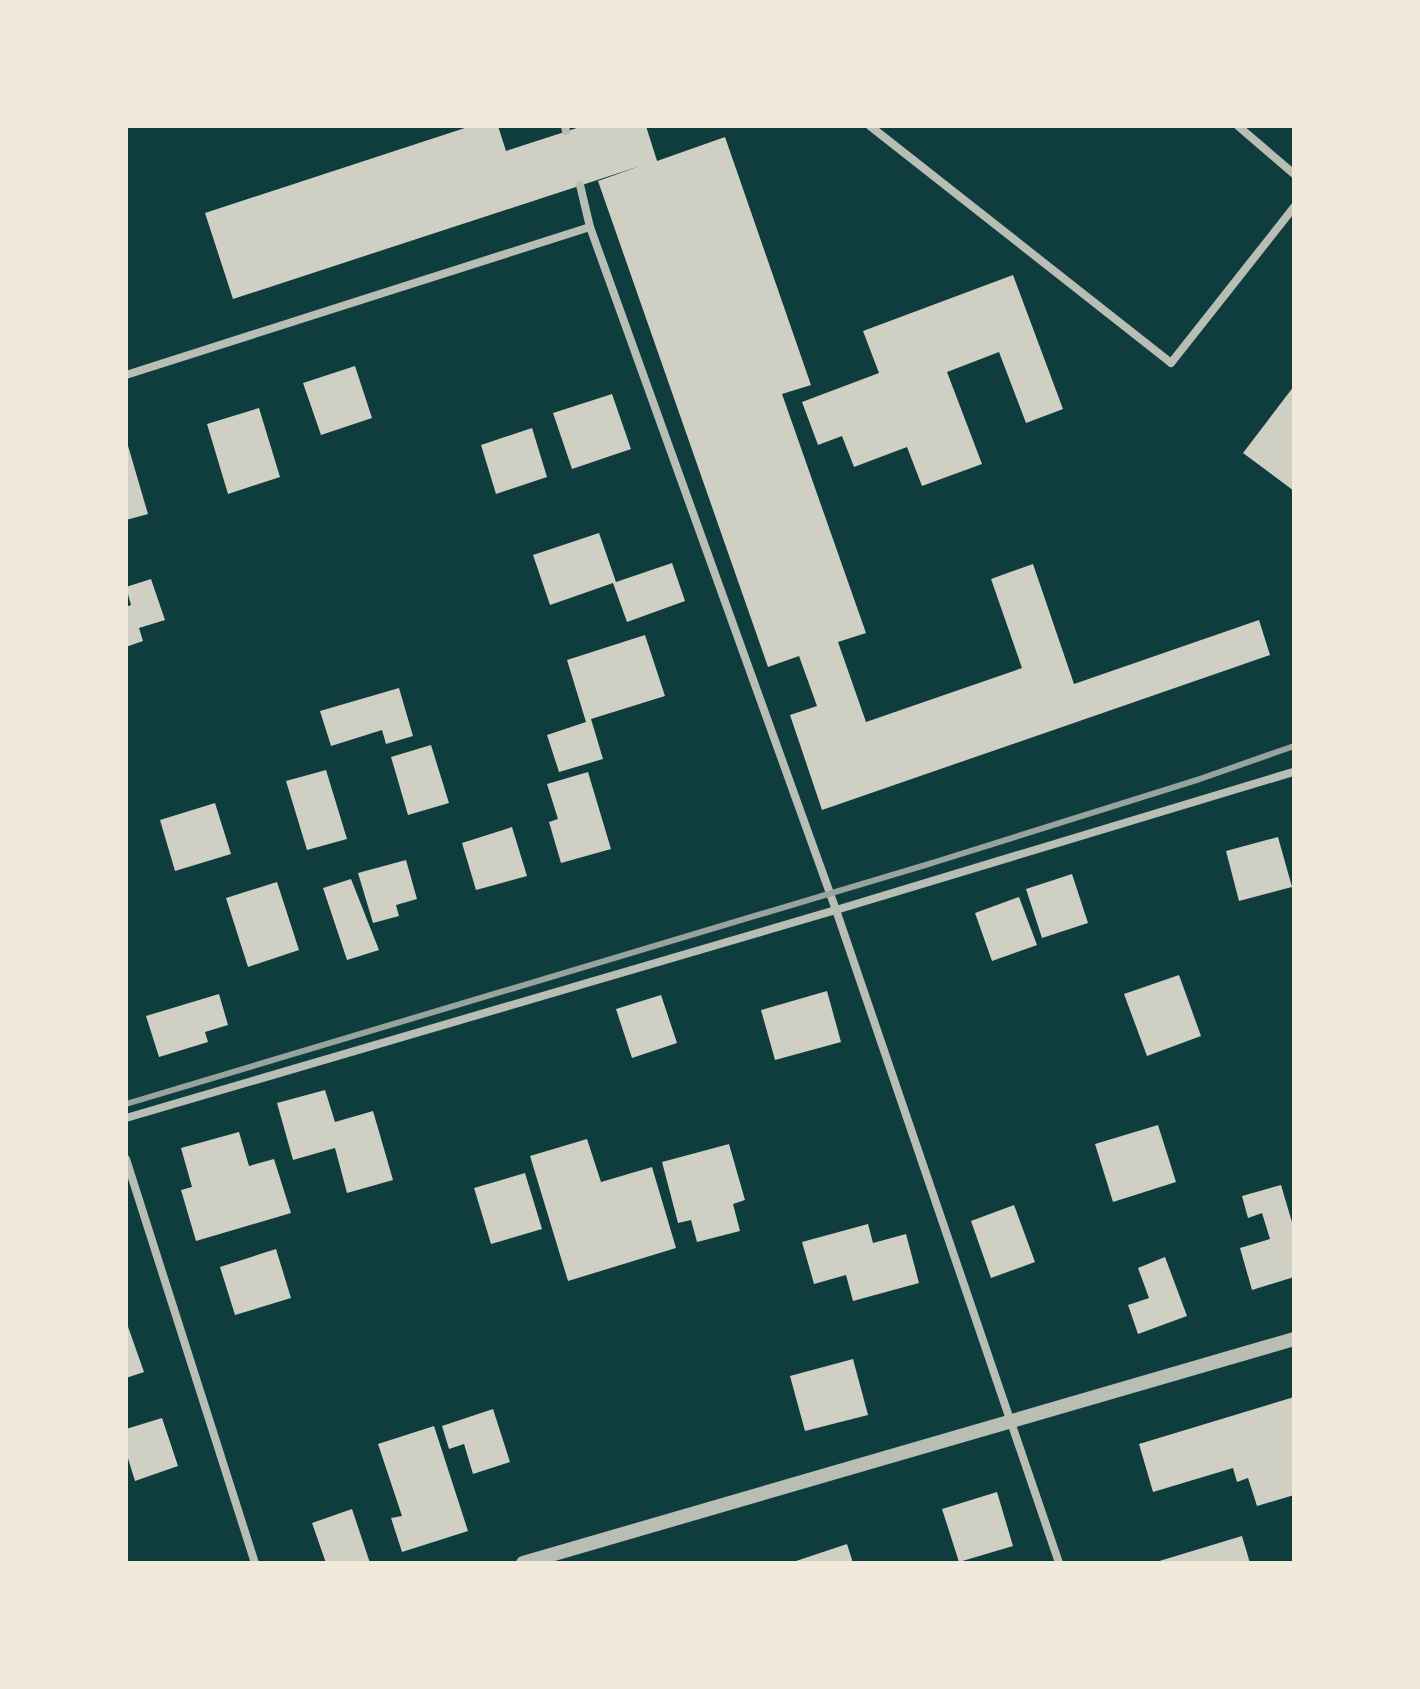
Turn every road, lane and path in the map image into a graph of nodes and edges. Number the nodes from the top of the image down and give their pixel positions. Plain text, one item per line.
1 (870, 126) edge
2 (1238, 126) edge
3 (1294, 174) edge
4 (580, 185) dead end
5 (1294, 207) edge
6 (590, 227) junction
7 (126, 375) edge
8 (1294, 772) edge
9 (836, 910) junction
10 (126, 1118) edge
11 (126, 1159) edge
12 (1294, 1339) edge
13 (1012, 1422) junction
14 (255, 1563) edge
15 (523, 1563) edge
16 (1059, 1563) edge

1 - 5 street
2 - 3 street
4 - 6 street
6 - 7 street
6 - 9 street
8 - 9 street
9 - 10 street
9 - 13 street
11 - 14 street
12 - 13 street
13 - 15 street
13 - 16 street

